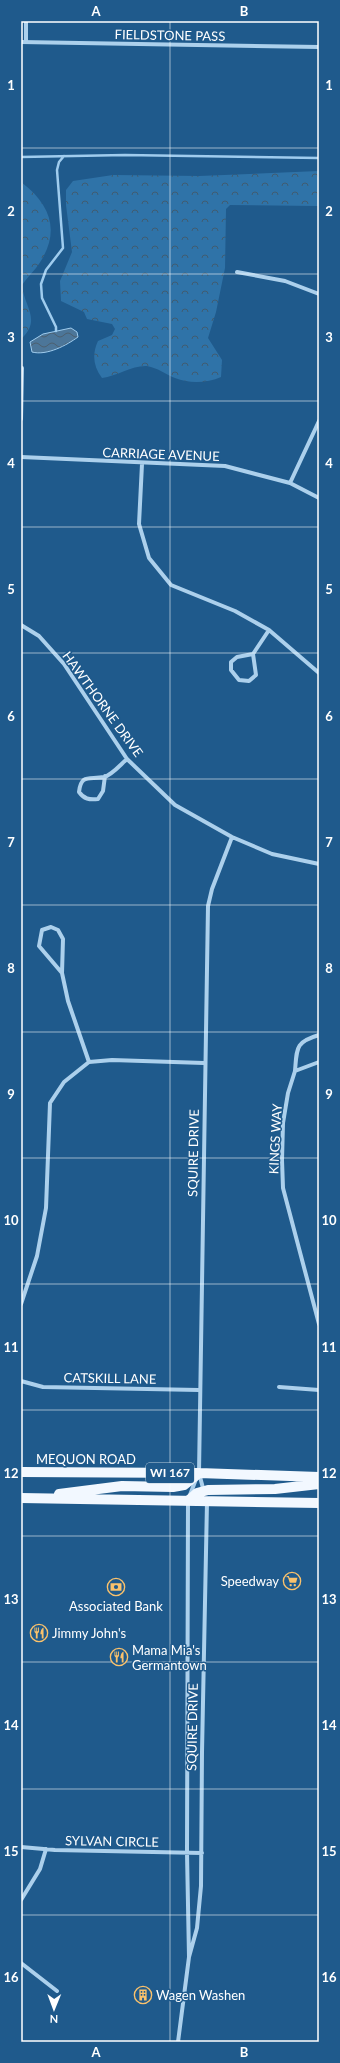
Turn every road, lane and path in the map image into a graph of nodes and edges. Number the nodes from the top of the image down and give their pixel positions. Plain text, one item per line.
1 (26, 21) edge
2 (23, 42) edge
3 (319, 47) edge
4 (237, 272) dead end
5 (319, 294) edge
6 (22, 368) edge
7 (21, 419) edge
8 (319, 421) edge
9 (21, 457) edge
10 (142, 464) junction
11 (290, 482) junction
12 (319, 498) edge
13 (21, 625) edge
14 (269, 630) junction
15 (253, 654) junction
16 (319, 673) edge
17 (127, 759) junction
18 (105, 776) junction
19 (232, 837) junction
20 (319, 864) edge
21 (62, 973) junction
22 (319, 1034) edge
23 (89, 1062) junction
24 (319, 1062) edge
25 (204, 1063) junction
26 (295, 1071) junction
27 (21, 1304) edge
28 (319, 1324) edge
29 (21, 1381) edge
30 (279, 1386) dead end
31 (200, 1390) junction
32 (319, 1390) edge
33 (21, 1472) edge
34 (199, 1473) junction
35 (319, 1477) edge
36 (319, 1484) edge
37 (204, 1491) junction
38 (21, 1498) edge
39 (35, 1498) junction
40 (188, 1501) junction
41 (207, 1502) junction
42 (319, 1503) edge
43 (21, 1847) edge
44 (46, 1849) junction
45 (187, 1853) junction
46 (202, 1853) junction
47 (21, 1900) edge
48 (189, 1957) junction
49 (21, 1963) edge
50 (57, 1991) dead end
51 (178, 2042) edge

1 - 2 street
2 - 3 street, FIELDSTONE PASS
4 - 5 street
6 - 7 street
8 - 11 street
9 - 10 street, CARRIAGE AVENUE
10 - 11 street, CARRIAGE AVENUE
10 - 14 street
11 - 12 street, CARRIAGE AVENUE
13 - 17 street, HAWTHORNE DRIVE
14 - 15 street
14 - 16 street
15 - 15 street
17 - 18 street
17 - 19 street, HAWTHORNE DRIVE
18 - 18 street
19 - 20 street, HAWTHORNE DRIVE
19 - 25 street, SQUIRE DRIVE
21 - 21 street
21 - 23 street
22 - 26 street, KINGS WAY
23 - 25 street
23 - 27 street
24 - 26 street
25 - 31 street, SQUIRE DRIVE
26 - 28 street, KINGS WAY
29 - 31 street, CATSKILL LANE
30 - 32 street
31 - 34 street, SQUIRE DRIVE
33 - 34 main road, MEQUON ROAD / WI 167
34 - 35 main road, MEQUON ROAD / WI 167
34 - 37 street, SQUIRE DRIVE
34 - 39 main road
34 - 40 street, SQUIRE DRIVE
36 - 37 main road
37 - 40 main road
37 - 41 street, SQUIRE DRIVE
38 - 39 main road, WI 167
39 - 40 main road, WI 167
40 - 41 main road, WI 167
40 - 45 street, SQUIRE DRIVE
41 - 42 main road, WI 167
41 - 46 street, SQUIRE DRIVE
43 - 44 street, SYLVAN CIRCLE
44 - 45 street, SYLVAN CIRCLE
44 - 47 street
45 - 46 street, SYLVAN CIRCLE
45 - 48 street, SQUIRE DRIVE
46 - 48 street, SQUIRE DRIVE
48 - 51 street, SQUIRE DRIVE
49 - 50 street

